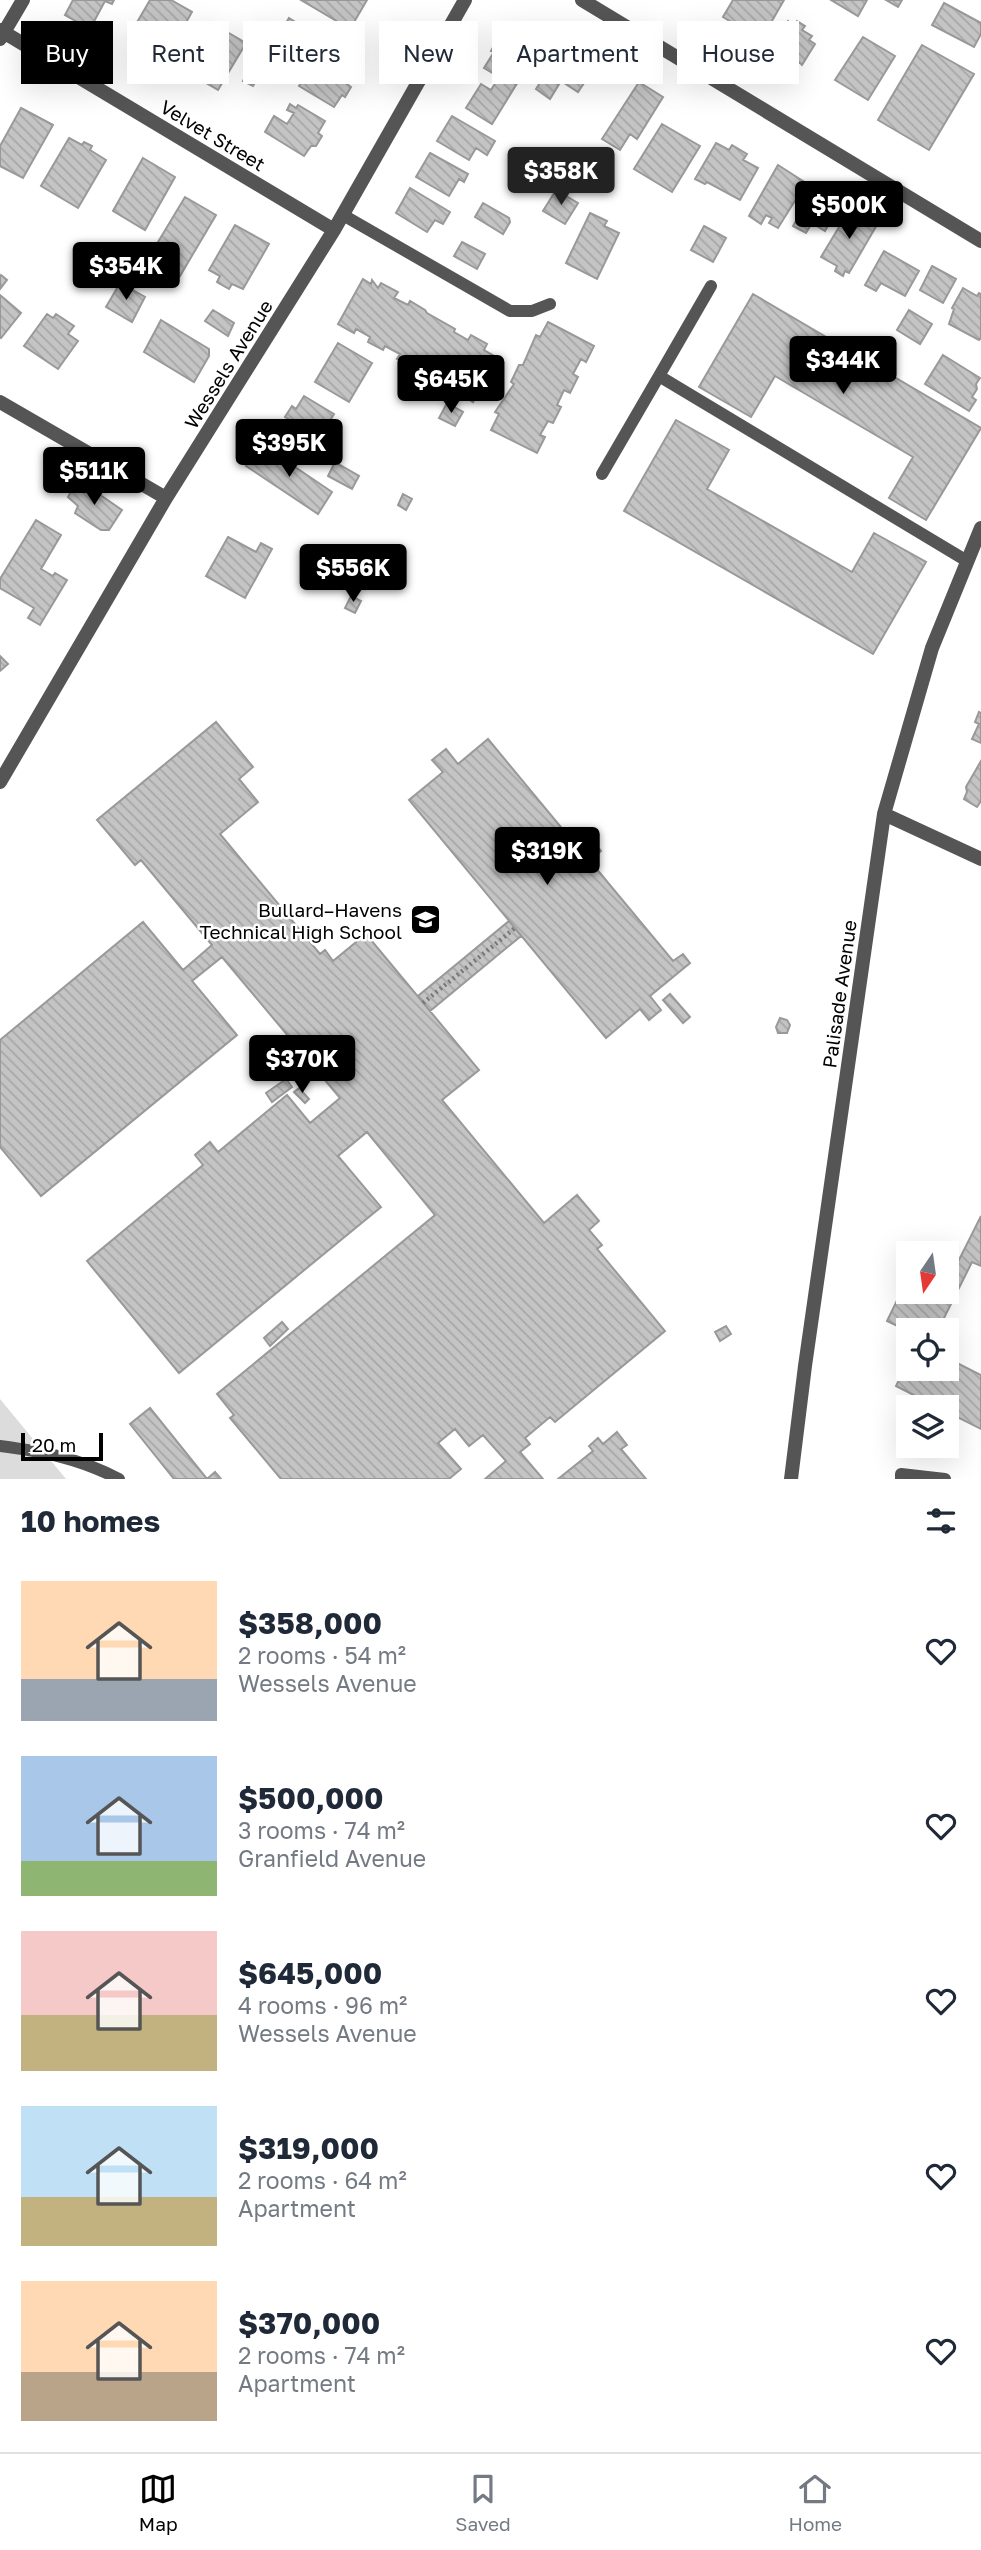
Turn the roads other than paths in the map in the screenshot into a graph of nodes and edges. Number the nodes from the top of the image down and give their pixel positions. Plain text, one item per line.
1 (23, 0) edge
2 (465, 0) edge
3 (582, 0) edge
4 (1, 34) edge
5 (343, 215) junction
6 (334, 230) junction
7 (981, 242) edge
8 (711, 286) dead end
9 (550, 304) dead end
10 (659, 376) junction
11 (0, 402) edge
12 (602, 474) dead end
13 (166, 498) junction
14 (981, 528) edge
15 (967, 561) junction
16 (0, 782) edge
17 (884, 814) junction
18 (981, 859) edge
19 (0, 1446) edge
20 (119, 1479) edge
21 (791, 1479) edge
22 (901, 1479) edge
23 (945, 1479) edge

1 - 4 street
2 - 5 street, Wessels Avenue
3 - 7 street
4 - 6 street, Velvet Street
5 - 6 street, Wessels Avenue
5 - 9 lane
6 - 13 street, Wessels Avenue
8 - 10 lane
10 - 12 lane
10 - 15 lane
11 - 13 street
13 - 16 street, Wessels Avenue
14 - 15 street, Palisade Avenue
15 - 17 street, Palisade Avenue
17 - 18 street
17 - 21 street, Palisade Avenue
19 - 20 lane
22 - 23 lane

